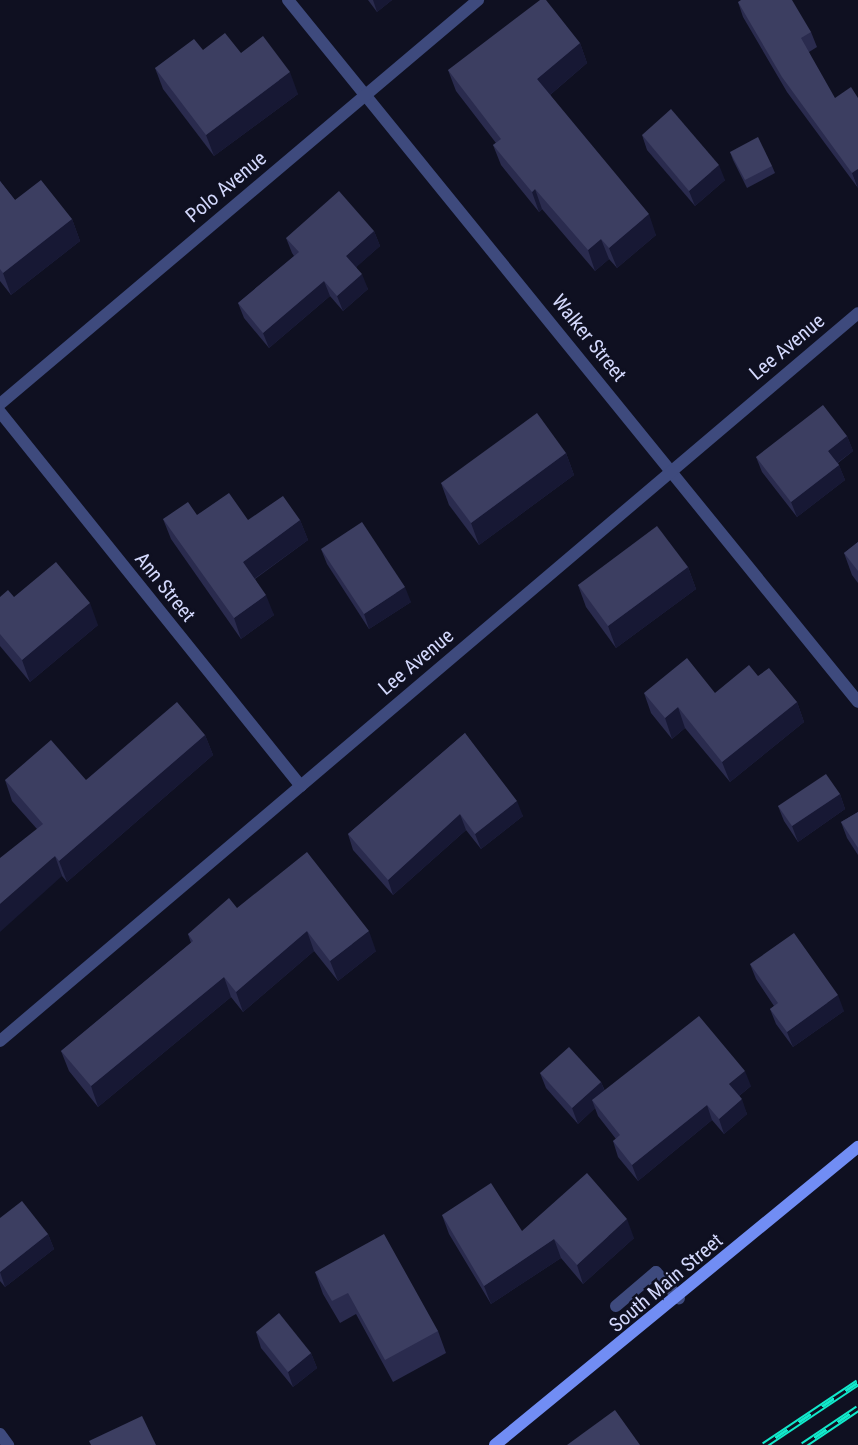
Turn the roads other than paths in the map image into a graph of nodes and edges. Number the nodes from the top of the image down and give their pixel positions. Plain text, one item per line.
1 (288, 0) edge
2 (478, 0) edge
3 (366, 94) junction
4 (858, 313) edge
5 (0, 404) edge
6 (0, 412) edge
7 (671, 470) junction
8 (858, 702) edge
9 (301, 786) junction
10 (0, 1041) edge
11 (858, 1147) edge
12 (679, 1298) junction
13 (616, 1306) dead end
14 (0, 1434) edge
15 (8, 1445) edge
16 (495, 1445) edge

1 - 3 street, Walker Street
2 - 3 street, Polo Avenue
3 - 5 street, Polo Avenue
3 - 7 street, Walker Street
4 - 7 street, Lee Avenue
6 - 9 street, Ann Street
7 - 8 street, Walker Street
7 - 9 street, Lee Avenue
9 - 10 street, Lee Avenue
11 - 12 main road, South Main Street
12 - 13 street
12 - 16 main road, South Main Street
14 - 15 street

